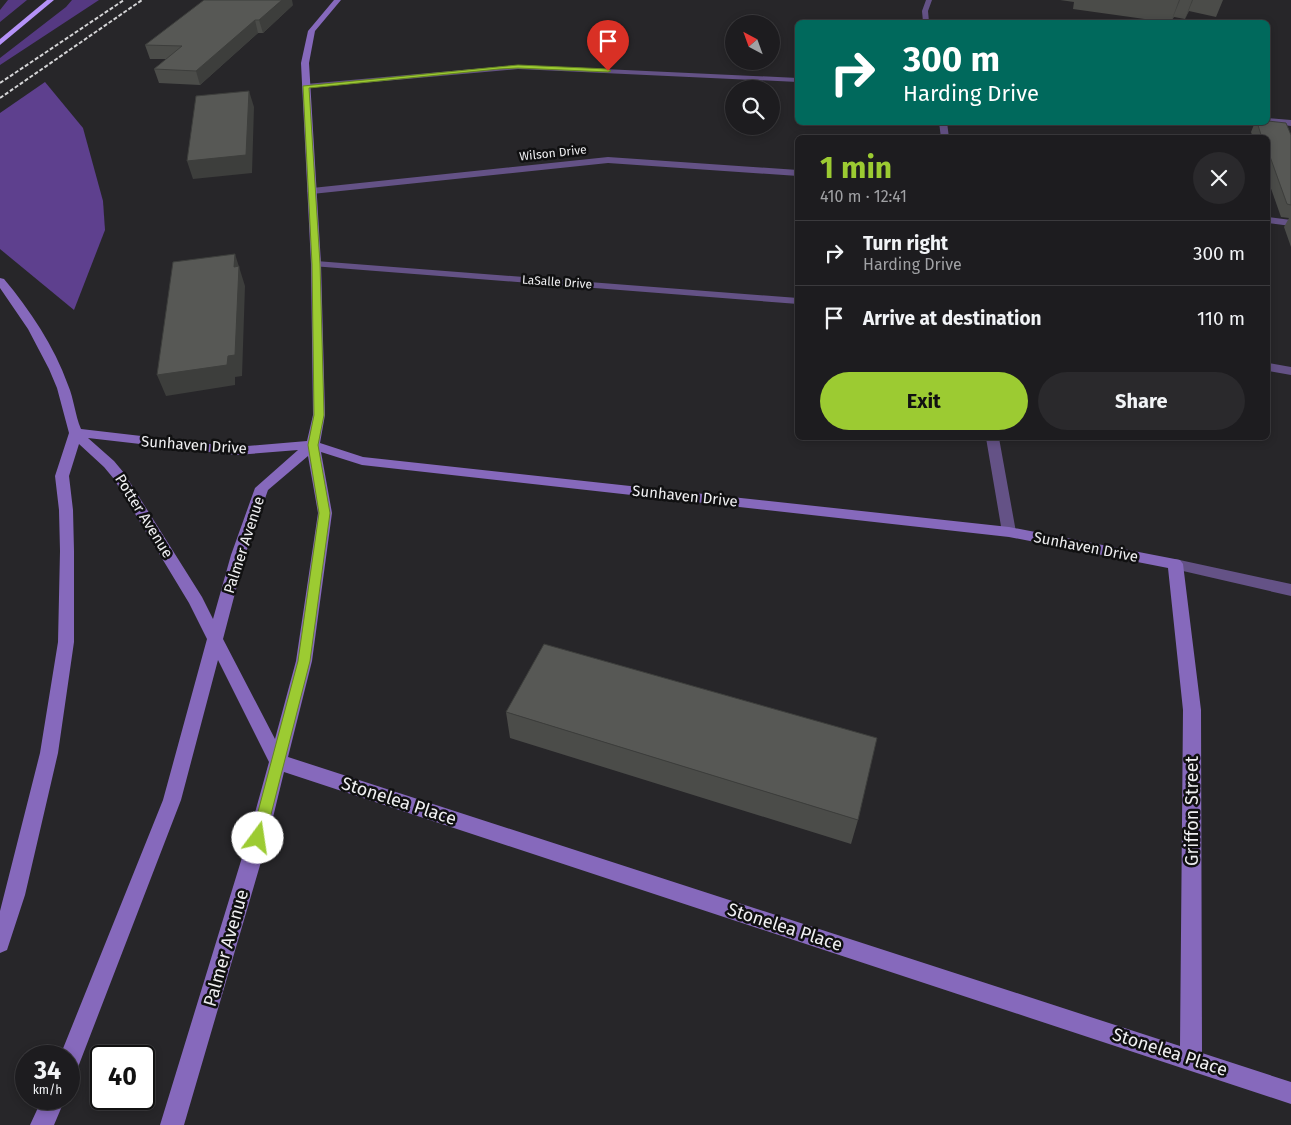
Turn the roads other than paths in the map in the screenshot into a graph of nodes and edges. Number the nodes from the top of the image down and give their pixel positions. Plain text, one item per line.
1 (51, 0) edge
2 (338, 0) edge
3 (929, 0) edge
4 (926, 20) edge
5 (0, 43) edge
6 (795, 80) edge
7 (306, 86) junction
8 (1270, 121) edge
9 (1291, 123) edge
10 (795, 173) edge
11 (312, 191) junction
12 (1270, 220) edge
13 (1291, 223) edge
14 (316, 264) junction
15 (0, 281) edge
16 (795, 301) edge
17 (1270, 367) edge
18 (1291, 371) edge
19 (76, 433) junction
20 (992, 440) edge
21 (313, 445) junction
22 (1009, 532) junction
23 (1175, 564) junction
24 (1291, 590) edge
25 (215, 642) junction
26 (278, 762) junction
27 (0, 943) edge
28 (76, 1045) edge
29 (1191, 1059) junction
30 (1291, 1092) edge
31 (49, 1110) edge
32 (42, 1125) edge
33 (172, 1125) edge

1 - 5 highway
2 - 7 street, Palmer Avenue
3 - 4 street
6 - 7 street
7 - 11 street, Palmer Avenue
8 - 9 street
10 - 11 street, Wilson Drive
11 - 14 street, Palmer Avenue
12 - 13 street
14 - 16 street, LaSalle Drive
14 - 21 street, Palmer Avenue
15 - 19 street
17 - 18 street
19 - 21 street, Sunhaven Drive
19 - 25 street, Potter Avenue
19 - 27 street
20 - 22 street
21 - 22 street, Sunhaven Drive
21 - 25 street, Palmer Avenue
21 - 26 street, Palmer Avenue
22 - 23 street, Sunhaven Drive
23 - 24 street, Sunhaven Drive
23 - 29 street, Griffon Street
25 - 26 street, Potter Avenue
25 - 28 street, Palmer Avenue
26 - 29 street, Stonelea Place
26 - 33 street, Palmer Avenue
29 - 30 street, Stonelea Place
31 - 32 street

